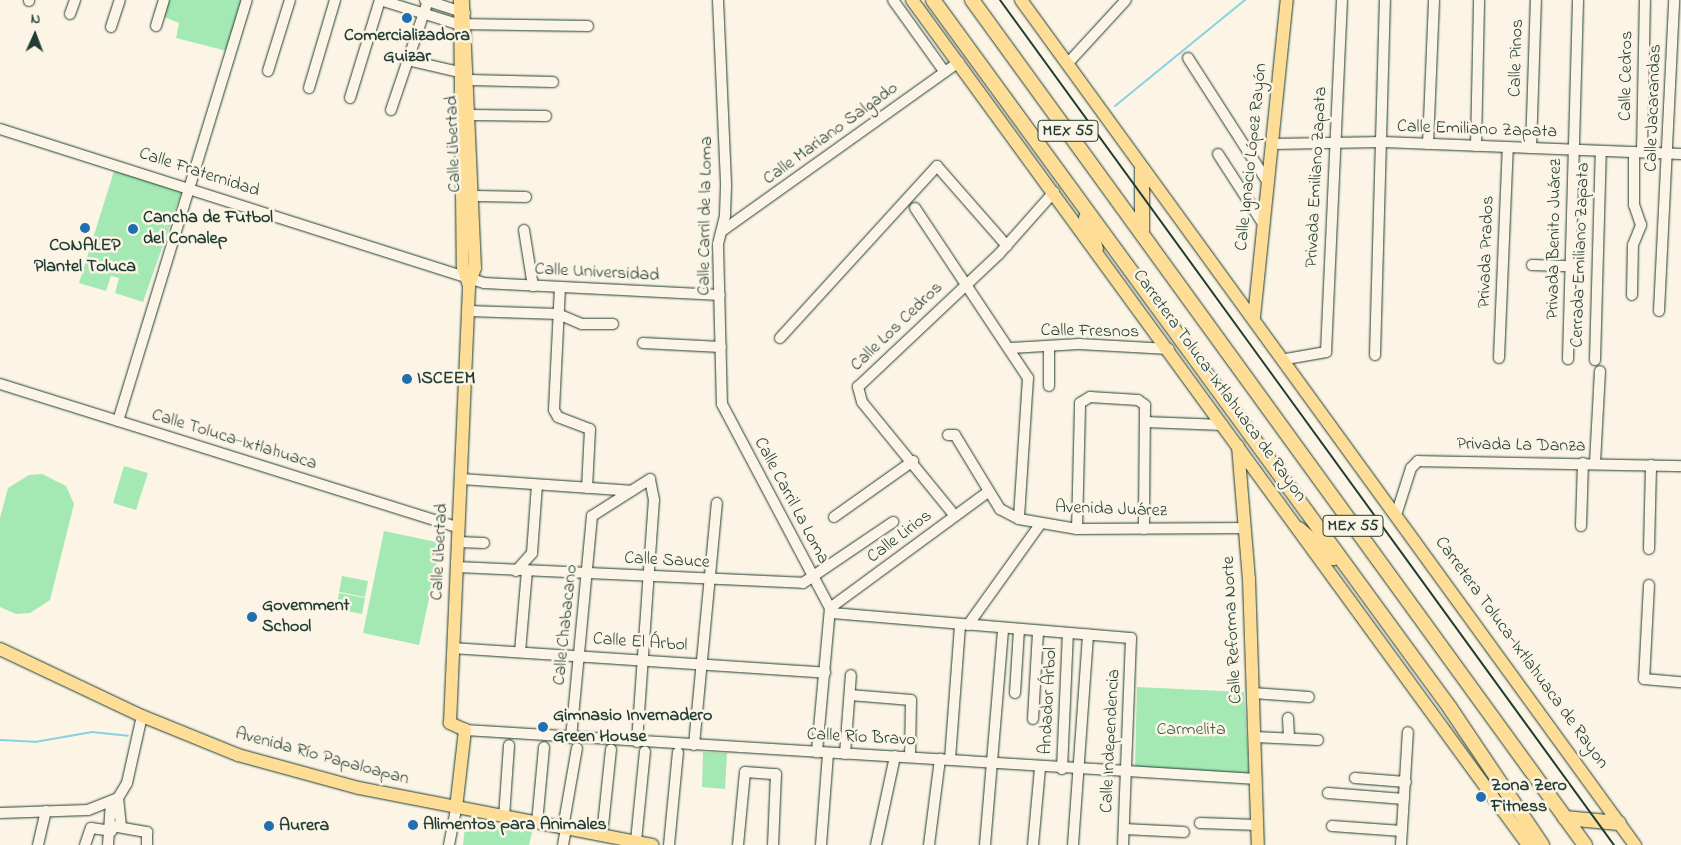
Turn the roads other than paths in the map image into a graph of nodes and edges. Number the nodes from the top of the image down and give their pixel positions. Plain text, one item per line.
1 (75, 0) edge
2 (120, 0) edge
3 (164, 0) edge
4 (247, 0) edge
5 (290, 0) edge
6 (335, 0) edge
7 (380, 0) edge
8 (718, 0) edge
9 (893, 0) edge
10 (912, 0) edge
11 (933, 0) edge
12 (972, 0) edge
13 (1021, 0) edge
14 (1126, 0) edge
15 (1286, 0) edge
16 (1342, 0) edge
17 (1385, 0) edge
18 (1434, 0) edge
19 (1479, 0) edge
20 (1536, 0) edge
21 (1578, 0) edge
22 (1645, 0) edge
23 (1674, 0) edge
24 (427, 1) edge
25 (461, 11) edge
26 (422, 13) junction
27 (70, 14) dead end
28 (156, 26) dead end
29 (588, 26) dead end
30 (111, 27) dead end
31 (1188, 58) dead end
32 (407, 60) junction
33 (959, 62) junction
34 (1068, 62) junction
35 (268, 71) dead end
36 (944, 71) junction
37 (459, 72) junction
38 (469, 80) junction
39 (553, 82) dead end
40 (309, 88) dead end
41 (350, 98) dead end
42 (391, 110) dead end
43 (471, 115) junction
44 (546, 116) dead end
45 (0, 129) edge
46 (1336, 142) junction
47 (1382, 142) junction
48 (1272, 144) junction
49 (1428, 144) junction
50 (1476, 146) junction
51 (1508, 148) junction
52 (1531, 148) junction
53 (1573, 150) junction
54 (1601, 151) junction
55 (1638, 152) junction
56 (1668, 153) junction
57 (1218, 154) dead end
58 (1681, 154) edge
59 (1142, 169) junction
60 (1267, 181) junction
61 (190, 187) junction
62 (1054, 192) junction
63 (473, 196) junction
64 (526, 197) dead end
65 (1082, 205) junction
66 (915, 208) dead end
67 (1262, 222) junction
68 (524, 230) dead end
69 (722, 232) junction
70 (1142, 234) junction
71 (1010, 243) junction
72 (1096, 248) junction
73 (1532, 265) dead end
74 (1570, 266) junction
75 (470, 279) junction
76 (967, 282) junction
77 (533, 286) junction
78 (560, 287) junction
79 (720, 295) junction
80 (1632, 295) dead end
81 (468, 311) junction
82 (1659, 311) dead end
83 (558, 314) junction
84 (1254, 317) junction
85 (613, 324) dead end
86 (780, 338) dead end
87 (643, 343) dead end
88 (1049, 346) junction
89 (721, 347) junction
90 (1011, 348) junction
91 (1169, 349) junction
92 (1375, 355) dead end
93 (1499, 358) dead end
94 (1286, 359) junction
95 (1568, 359) dead end
96 (1595, 360) dead end
97 (1600, 371) dead end
98 (0, 384) edge
99 (1049, 386) dead end
100 (722, 404) joint
101 (118, 421) junction
102 (1145, 422) junction
103 (1223, 425) junction
104 (948, 435) dead end
105 (1237, 444) junction
106 (913, 461) junction
107 (1583, 463) junction
108 (1595, 463) junction
109 (1651, 465) junction
110 (1681, 466) edge
111 (462, 479) junction
112 (538, 486) junction
113 (587, 488) junction
114 (631, 491) junction
115 (989, 491) junction
116 (717, 503) dead end
117 (1397, 512) junction
118 (955, 516) junction
119 (834, 517) dead end
120 (1019, 519) junction
121 (893, 522) dead end
122 (1041, 524) junction
123 (1581, 526) dead end
124 (459, 528) junction
125 (1245, 528) junction
126 (1298, 528) junction
127 (1077, 529) junction
128 (1144, 529) junction
129 (458, 542) junction
130 (484, 543) dead end
131 (1649, 550) dead end
132 (457, 567) junction
133 (522, 571) junction
134 (588, 573) junction
135 (1351, 573) junction
136 (648, 577) junction
137 (710, 580) junction
138 (814, 580) junction
139 (1650, 585) dead end
140 (830, 611) junction
141 (964, 625) junction
142 (1003, 629) junction
143 (1019, 630) junction
144 (1038, 631) junction
145 (1068, 634) junction
146 (1088, 635) junction
147 (453, 648) junction
148 (0, 649) edge
149 (520, 652) junction
150 (580, 655) junction
151 (643, 659) junction
152 (702, 663) junction
153 (825, 673) junction
154 (851, 675) dead end
155 (1681, 682) edge
156 (1253, 692) junction
157 (1015, 693) dead end
158 (850, 695) junction
159 (1310, 697) dead end
160 (142, 716) junction
161 (1288, 718) dead end
162 (1033, 719) dead end
163 (465, 730) junction
164 (1408, 732) dead end
165 (1255, 737) junction
166 (571, 738) junction
167 (1289, 738) junction
168 (1318, 740) dead end
169 (637, 742) junction
170 (509, 745) dead end
171 (694, 745) junction
172 (544, 746) dead end
173 (577, 748) dead end
174 (610, 749) dead end
175 (1478, 749) junction
176 (645, 751) dead end
177 (678, 752) dead end
178 (817, 752) junction
179 (828, 753) junction
180 (846, 754) junction
181 (896, 756) junction
182 (910, 757) junction
183 (945, 759) junction
184 (994, 764) junction
185 (1040, 768) junction
186 (1062, 769) junction
187 (1078, 770) junction
188 (1126, 772) junction
189 (1355, 778) dead end
190 (1256, 779) junction
191 (1406, 782) junction
192 (1328, 793) dead end
193 (1404, 798) junction
194 (115, 800) junction
195 (101, 807) junction
196 (456, 808) junction
197 (46, 812) junction
198 (0, 813) edge
199 (500, 816) junction
200 (1565, 818) junction
201 (534, 822) junction
202 (1200, 823) dead end
203 (1619, 823) junction
204 (114, 825) junction
205 (1258, 825) junction
206 (670, 826) junction
207 (1332, 826) dead end
208 (566, 828) junction
209 (1124, 829) junction
210 (1402, 831) junction
211 (1184, 832) dead end
212 (600, 835) junction
213 (632, 840) junction
214 (38, 845) edge
215 (85, 845) edge
216 (108, 845) edge
217 (147, 845) edge
218 (449, 845) edge
219 (562, 845) edge
220 (653, 845) edge
221 (663, 845) edge
222 (669, 845) edge
223 (738, 845) edge
224 (773, 845) edge
225 (821, 845) edge
226 (876, 845) edge
227 (929, 845) edge
228 (985, 845) edge
229 (1033, 845) edge
230 (1073, 845) edge
231 (1123, 845) edge
232 (1258, 845) edge
233 (1400, 845) edge
234 (1528, 845) edge
235 (1542, 845) edge
236 (1554, 845) edge
237 (1585, 845) edge
238 (1635, 845) edge

1 - 27 street
2 - 30 street
3 - 28 street
4 - 61 street
5 - 35 street
6 - 40 street
7 - 26 street
7 - 41 street
8 - 69 street, Calle Carril de la Loma
9 - 36 street
10 - 33 main road, Carretera Toluca-Ixtlahuaca de Rayon
11 - 65 highway, Carretera Toluca-Ixtlahuaca de Rayon / MEX 55
12 - 70 highway, Carretera Toluca-Ixtlahuaca de Rayon / MEX 55
13 - 34 main road, Carretera Toluca-Ixtlahuaca de Rayon
14 - 34 street
15 - 48 main road, Calle Ignacio López Rayón
16 - 46 street, Privada Emiliano Zapata
17 - 47 street
18 - 49 street
19 - 50 street
20 - 52 street, Calle Pinos
21 - 53 street, Privada Benito Juárez
22 - 55 street, Calle Cedros
23 - 56 street, Calle Jacarandas
24 - 25 street
24 - 26 street
25 - 26 street
25 - 29 street
25 - 37 main road, Calle Libertad
25 - 38 main road, Calle Libertad
26 - 32 street
31 - 60 street
32 - 37 street
32 - 42 street
33 - 36 street, Calle Mariano Salgado
33 - 62 main road, Carretera Toluca-Ixtlahuaca de Rayon
34 - 59 main road, Carretera Toluca-Ixtlahuaca de Rayon
36 - 69 street, Calle Mariano Salgado
37 - 75 main road, Calle Libertad
38 - 39 street
38 - 43 main road, Calle Libertad
43 - 44 street
43 - 63 main road, Calle Libertad
45 - 61 street, Calle Fraternidad
46 - 47 street, Calle Emiliano Zapata
46 - 48 street, Calle Emiliano Zapata
46 - 94 street, Privada Emiliano Zapata
47 - 49 street, Calle Emiliano Zapata
47 - 92 street
48 - 60 main road, Calle Ignacio López Rayón
49 - 50 street, Calle Emiliano Zapata
50 - 51 street, Calle Emiliano Zapata
51 - 52 street, Calle Emiliano Zapata
51 - 93 street, Privada Prados
52 - 53 street, Calle Emiliano Zapata
53 - 54 street, Calle Emiliano Zapata
53 - 74 street, Privada Benito Juárez
54 - 55 street, Calle Emiliano Zapata
54 - 96 street, Cerrada Emiliano Zapata
55 - 56 street, Calle Emiliano Zapata
55 - 80 street, Calle Cedros
56 - 58 street, Calle Emiliano Zapata
56 - 82 street, Calle Jacarandas
57 - 67 street
59 - 70 highway
59 - 84 main road, Carretera Toluca-Ixtlahuaca de Rayon
60 - 67 main road, Calle Ignacio López Rayón
61 - 75 street, Calle Fraternidad
61 - 101 street
62 - 71 street, Calle Los Cedros
62 - 72 main road, Carretera Toluca-Ixtlahuaca de Rayon
63 - 64 street
63 - 75 main road, Calle Libertad
65 - 72 highway
65 - 135 highway, Carretera Toluca-Ixtlahuaca de Rayon / MEX 55
66 - 76 street
67 - 84 main road, Calle Ignacio López Rayón
68 - 77 street
69 - 79 street, Calle Carril de la Loma
70 - 200 highway, Carretera Toluca-Ixtlahuaca de Rayon / MEX 55
71 - 76 street, Calle Los Cedros
71 - 86 street
72 - 91 main road, Carretera Toluca-Ixtlahuaca de Rayon
73 - 74 street
74 - 95 street, Privada Benito Juárez
75 - 77 street, Calle Universidad
75 - 81 main road, Calle Libertad
76 - 90 street
76 - 106 street, Calle Los Cedros
77 - 78 street, Calle Universidad
78 - 79 street, Calle Universidad
78 - 83 street
79 - 89 street, Calle Carril de la Loma
81 - 83 street
81 - 111 main road, Calle Libertad
83 - 85 street
83 - 113 street
84 - 94 main road, Carretera Toluca-Ixtlahuaca de Rayon
87 - 89 street
88 - 90 street, Calle Fresnos
88 - 91 street, Calle Fresnos
88 - 99 street
89 - 100 street, Calle Carril de la Loma
90 - 120 street
91 - 103 main road, Carretera Toluca-Ixtlahuaca de Rayon
94 - 117 main road, Carretera Toluca-Ixtlahuaca de Rayon
97 - 108 street
98 - 101 street, Calle Toluca-Ixtlahuaca
100 - 138 street, Calle Carril La Loma
101 - 124 street, Calle Toluca-Ixtlahuaca
102 - 103 street
102 - 127 street
102 - 128 street
103 - 105 main road, Carretera Toluca-Ixtlahuaca de Rayon
104 - 115 street, Avenida Juárez
105 - 125 main road, Calle Reforma Norte
105 - 126 main road, Carretera Toluca-Ixtlahuaca de Rayon
106 - 118 street, Calle Los Cedros
106 - 119 street
107 - 108 street, Privada La Danza
107 - 117 street, Privada La Danza
107 - 123 street
108 - 109 street, Privada La Danza
109 - 110 street, Privada La Danza
109 - 131 street
111 - 112 street
111 - 124 main road, Calle Libertad
112 - 113 street
112 - 133 street
113 - 114 street
114 - 134 street, Calle Chabacano
114 - 136 street
115 - 118 street, Calle Lirios
115 - 120 street, Avenida Juárez
116 - 137 street
117 - 203 main road, Carretera Toluca-Ixtlahuaca de Rayon
118 - 140 street, Calle Lirios
120 - 122 street, Avenida Juárez
121 - 138 street
122 - 127 street, Avenida Juárez
122 - 141 street
124 - 129 main road, Calle Libertad
125 - 128 street, Avenida Juárez
125 - 156 main road, Calle Reforma Norte
126 - 135 highway
126 - 234 main road, Carretera Toluca-Ixtlahuaca de Rayon
127 - 128 street, Avenida Juárez
129 - 130 street
129 - 132 main road, Calle Libertad
132 - 133 street, Calle Sauce
132 - 147 main road, Calle Libertad
133 - 134 street, Calle Sauce
133 - 149 street
134 - 136 street, Calle Sauce
134 - 150 street, Calle Chabacano
135 - 175 highway, Carretera Toluca-Ixtlahuaca de Rayon / MEX 55
136 - 137 street, Calle Sauce
136 - 151 street
137 - 138 street, Calle Sauce
137 - 152 street
138 - 140 street, Calle Carril La Loma
139 - 155 street
140 - 141 street
140 - 153 street
141 - 142 street
141 - 183 street
142 - 143 street
142 - 184 street
143 - 144 street
143 - 157 street
144 - 145 street
144 - 162 street
145 - 146 street
145 - 186 street, Andador Árbol
146 - 187 street
146 - 188 street, Calle Independencia
147 - 149 street, Calle El Árbol
147 - 163 main road, Calle Libertad
148 - 160 main road, Avenida Río Papaloapan
149 - 150 street, Calle El Árbol
150 - 151 street, Calle El Árbol
150 - 166 street, Calle Chabacano
151 - 152 street, Calle El Árbol
151 - 169 street
152 - 153 street, Calle El Árbol
152 - 171 street
153 - 178 street
154 - 158 street
156 - 159 street
156 - 165 main road, Calle Reforma Norte
158 - 180 street
158 - 182 street
160 - 194 street
160 - 196 main road, Avenida Río Papaloapan
161 - 167 street
163 - 166 street, Calle Río Bravo
163 - 196 main road
164 - 191 street
165 - 167 street
165 - 190 main road, Calle Reforma Norte
166 - 169 street, Calle Río Bravo
167 - 168 street
169 - 171 street, Calle Río Bravo
170 - 199 street
171 - 178 street, Calle Río Bravo
172 - 201 street
173 - 208 street
174 - 212 street
175 - 235 highway, Carretera Toluca-Ixtlahuaca de Rayon / MEX 55
175 - 236 highway
176 - 213 street
177 - 206 street
178 - 179 street, Calle Río Bravo
179 - 180 street, Calle Río Bravo
179 - 225 street
180 - 181 street, Calle Río Bravo
181 - 182 street, Calle Río Bravo
181 - 226 street
182 - 183 street, Calle Río Bravo
183 - 184 street, Calle Río Bravo
183 - 227 street
184 - 185 street, Calle Río Bravo
184 - 228 street
185 - 186 street, Calle Río Bravo
185 - 229 street
186 - 187 street, Calle Río Bravo
187 - 188 street, Calle Río Bravo
187 - 230 street
188 - 190 street, Calle Río Bravo
188 - 209 street, Calle Independencia
189 - 191 street
190 - 205 main road, Calle Reforma Norte
191 - 193 street
192 - 193 street
193 - 210 street
194 - 195 street
194 - 204 street
195 - 197 street
195 - 204 street
196 - 199 main road, Avenida Río Papaloapan
196 - 218 street
197 - 198 street
197 - 214 street
199 - 201 main road, Avenida Río Papaloapan
200 - 203 highway
200 - 237 highway, Carretera Toluca-Ixtlahuaca de Rayon / MEX 55
201 - 208 main road, Avenida Río Papaloapan
202 - 205 street
203 - 238 main road, Carretera Toluca-Ixtlahuaca de Rayon
204 - 215 street
204 - 216 street
204 - 217 street
205 - 232 main road, Calle Reforma Norte
206 - 221 street
206 - 222 street
207 - 210 street
208 - 212 main road, Avenida Río Papaloapan
208 - 219 street
209 - 211 street
209 - 231 street, Calle Independencia
210 - 233 street
212 - 213 main road, Avenida Río Papaloapan
213 - 220 main road, Avenida Río Papaloapan
223 - 224 street

